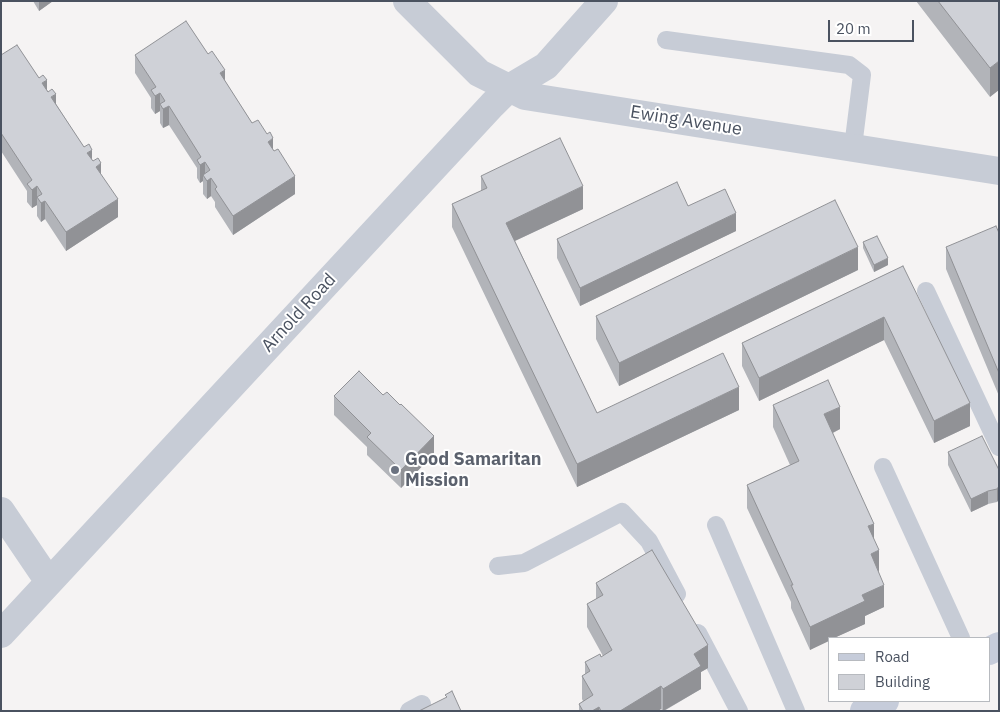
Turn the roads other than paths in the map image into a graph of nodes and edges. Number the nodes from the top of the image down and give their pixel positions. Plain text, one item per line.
1 (407, 1) edge
2 (604, 1) edge
3 (666, 40) dead end
4 (509, 88) junction
5 (853, 147) junction
6 (999, 171) edge
7 (926, 292) dead end
8 (999, 447) edge
9 (883, 467) dead end
10 (1, 510) edge
11 (716, 526) dead end
12 (498, 566) dead end
13 (48, 582) junction
14 (1, 634) edge
15 (961, 637) edge
16 (883, 702) edge
17 (739, 711) edge
18 (796, 711) edge
19 (864, 711) edge

1 - 4 street, Ewing Avenue
2 - 4 street, Arnold Road
3 - 5 lane
4 - 5 street, Ewing Avenue
4 - 13 street, Arnold Road
5 - 6 street, Ewing Avenue
7 - 8 lane
9 - 15 lane
10 - 13 street
11 - 18 lane
12 - 17 lane
13 - 14 street, Arnold Road
16 - 19 main road

